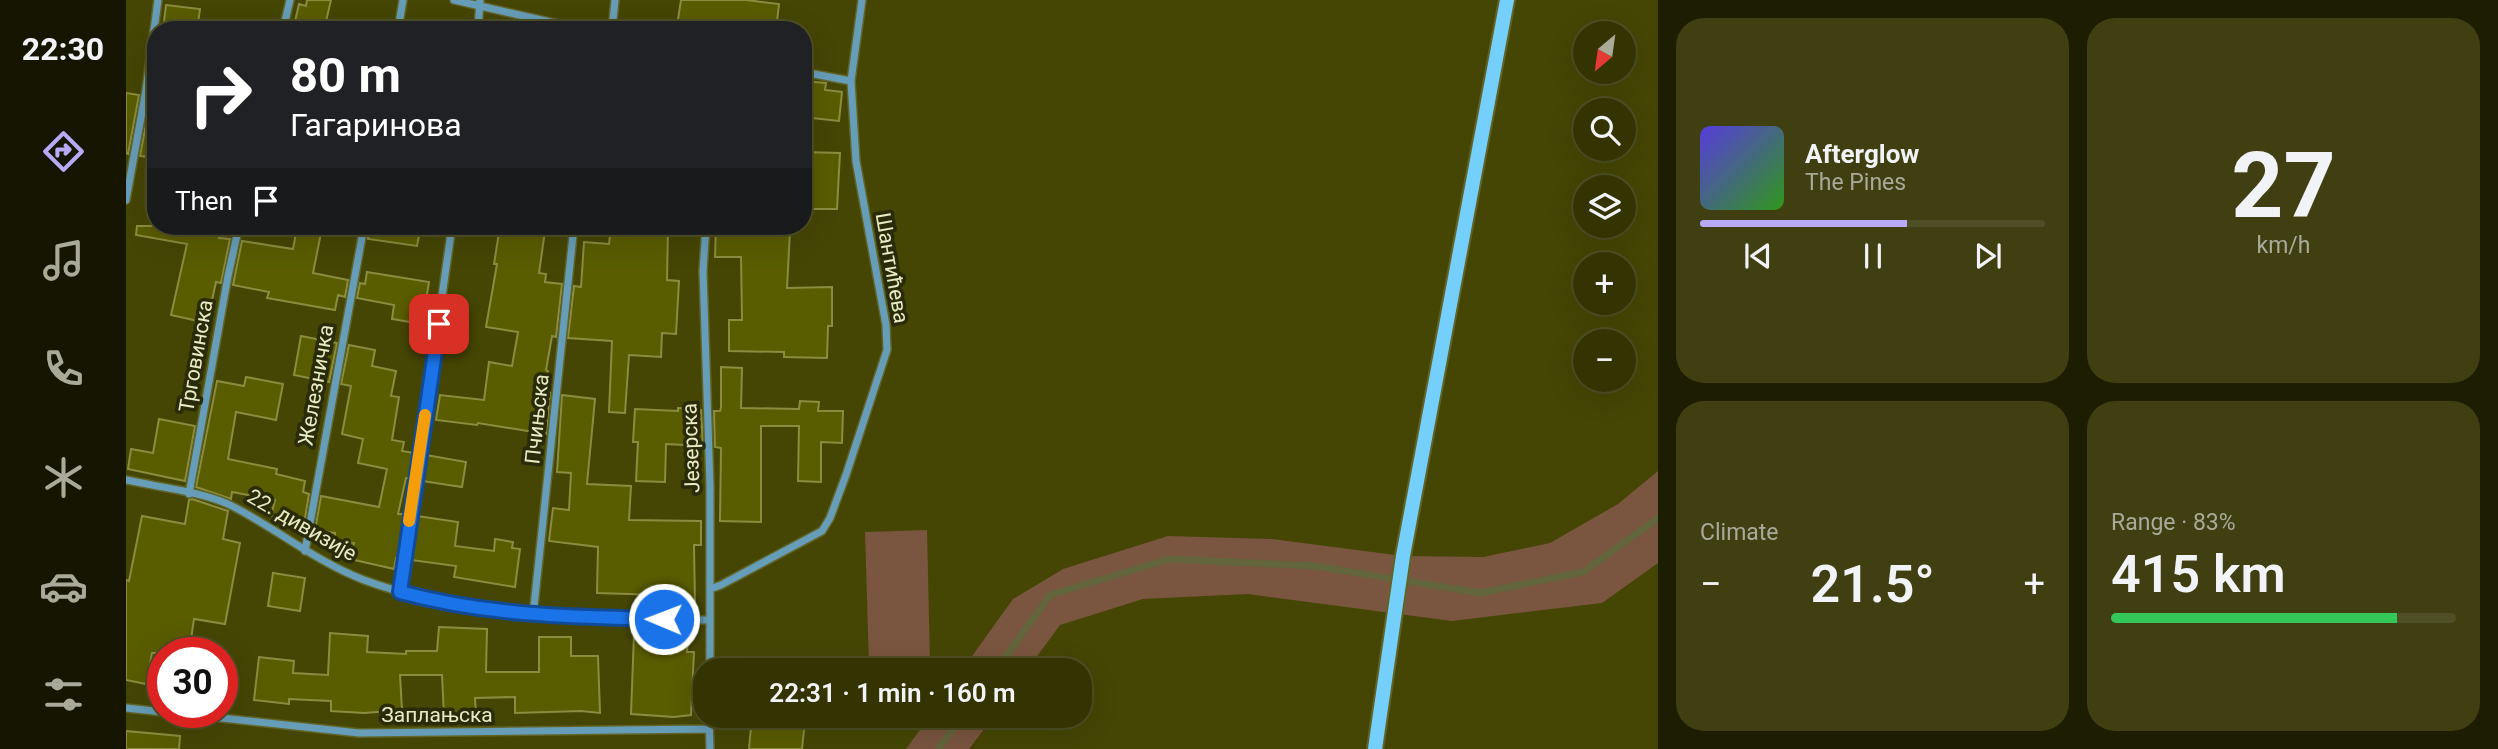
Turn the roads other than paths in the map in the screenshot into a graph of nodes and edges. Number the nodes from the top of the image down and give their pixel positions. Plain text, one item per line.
1 (158, 0) edge
2 (290, 0) edge
3 (403, 0) edge
4 (454, 0) edge
5 (615, 0) edge
6 (862, 0) edge
7 (1507, 0) edge
8 (480, 3) edge
9 (155, 21) edge
10 (285, 21) edge
11 (400, 21) edge
12 (479, 21) edge
13 (550, 21) edge
14 (613, 21) edge
15 (147, 69) edge
16 (812, 74) edge
17 (851, 81) junction
18 (126, 200) edge
19 (237, 235) edge
20 (361, 235) edge
21 (451, 235) edge
22 (573, 235) edge
23 (705, 235) edge
24 (126, 480) edge
25 (189, 494) junction
26 (305, 551) junction
27 (710, 589) junction
28 (400, 592) junction
29 (533, 615) junction
30 (710, 620) junction
31 (710, 658) edge
32 (126, 708) edge
33 (147, 710) edge
34 (238, 720) edge
35 (709, 729) joint
36 (710, 749) edge
37 (1375, 749) edge

1 - 9 street
2 - 10 street
3 - 11 street
4 - 8 street
5 - 14 street
6 - 17 street, Шантићева
7 - 37 main road
8 - 12 street
8 - 13 street
15 - 18 street
16 - 17 street
17 - 27 street, Шантићева
19 - 25 street, Трговинска
20 - 26 street, Железничка
21 - 28 street
22 - 29 street, Пчињска
23 - 27 street, Језерска
24 - 25 street, 22. дивизије
25 - 26 street, 22. дивизије
26 - 28 street, 22. дивизије
27 - 30 street, Језерска
28 - 29 street, 22. дивизије
29 - 30 street, 22. дивизије
30 - 31 street, Језерска
32 - 33 street, Заплањска
34 - 35 street, Заплањска
35 - 36 street

